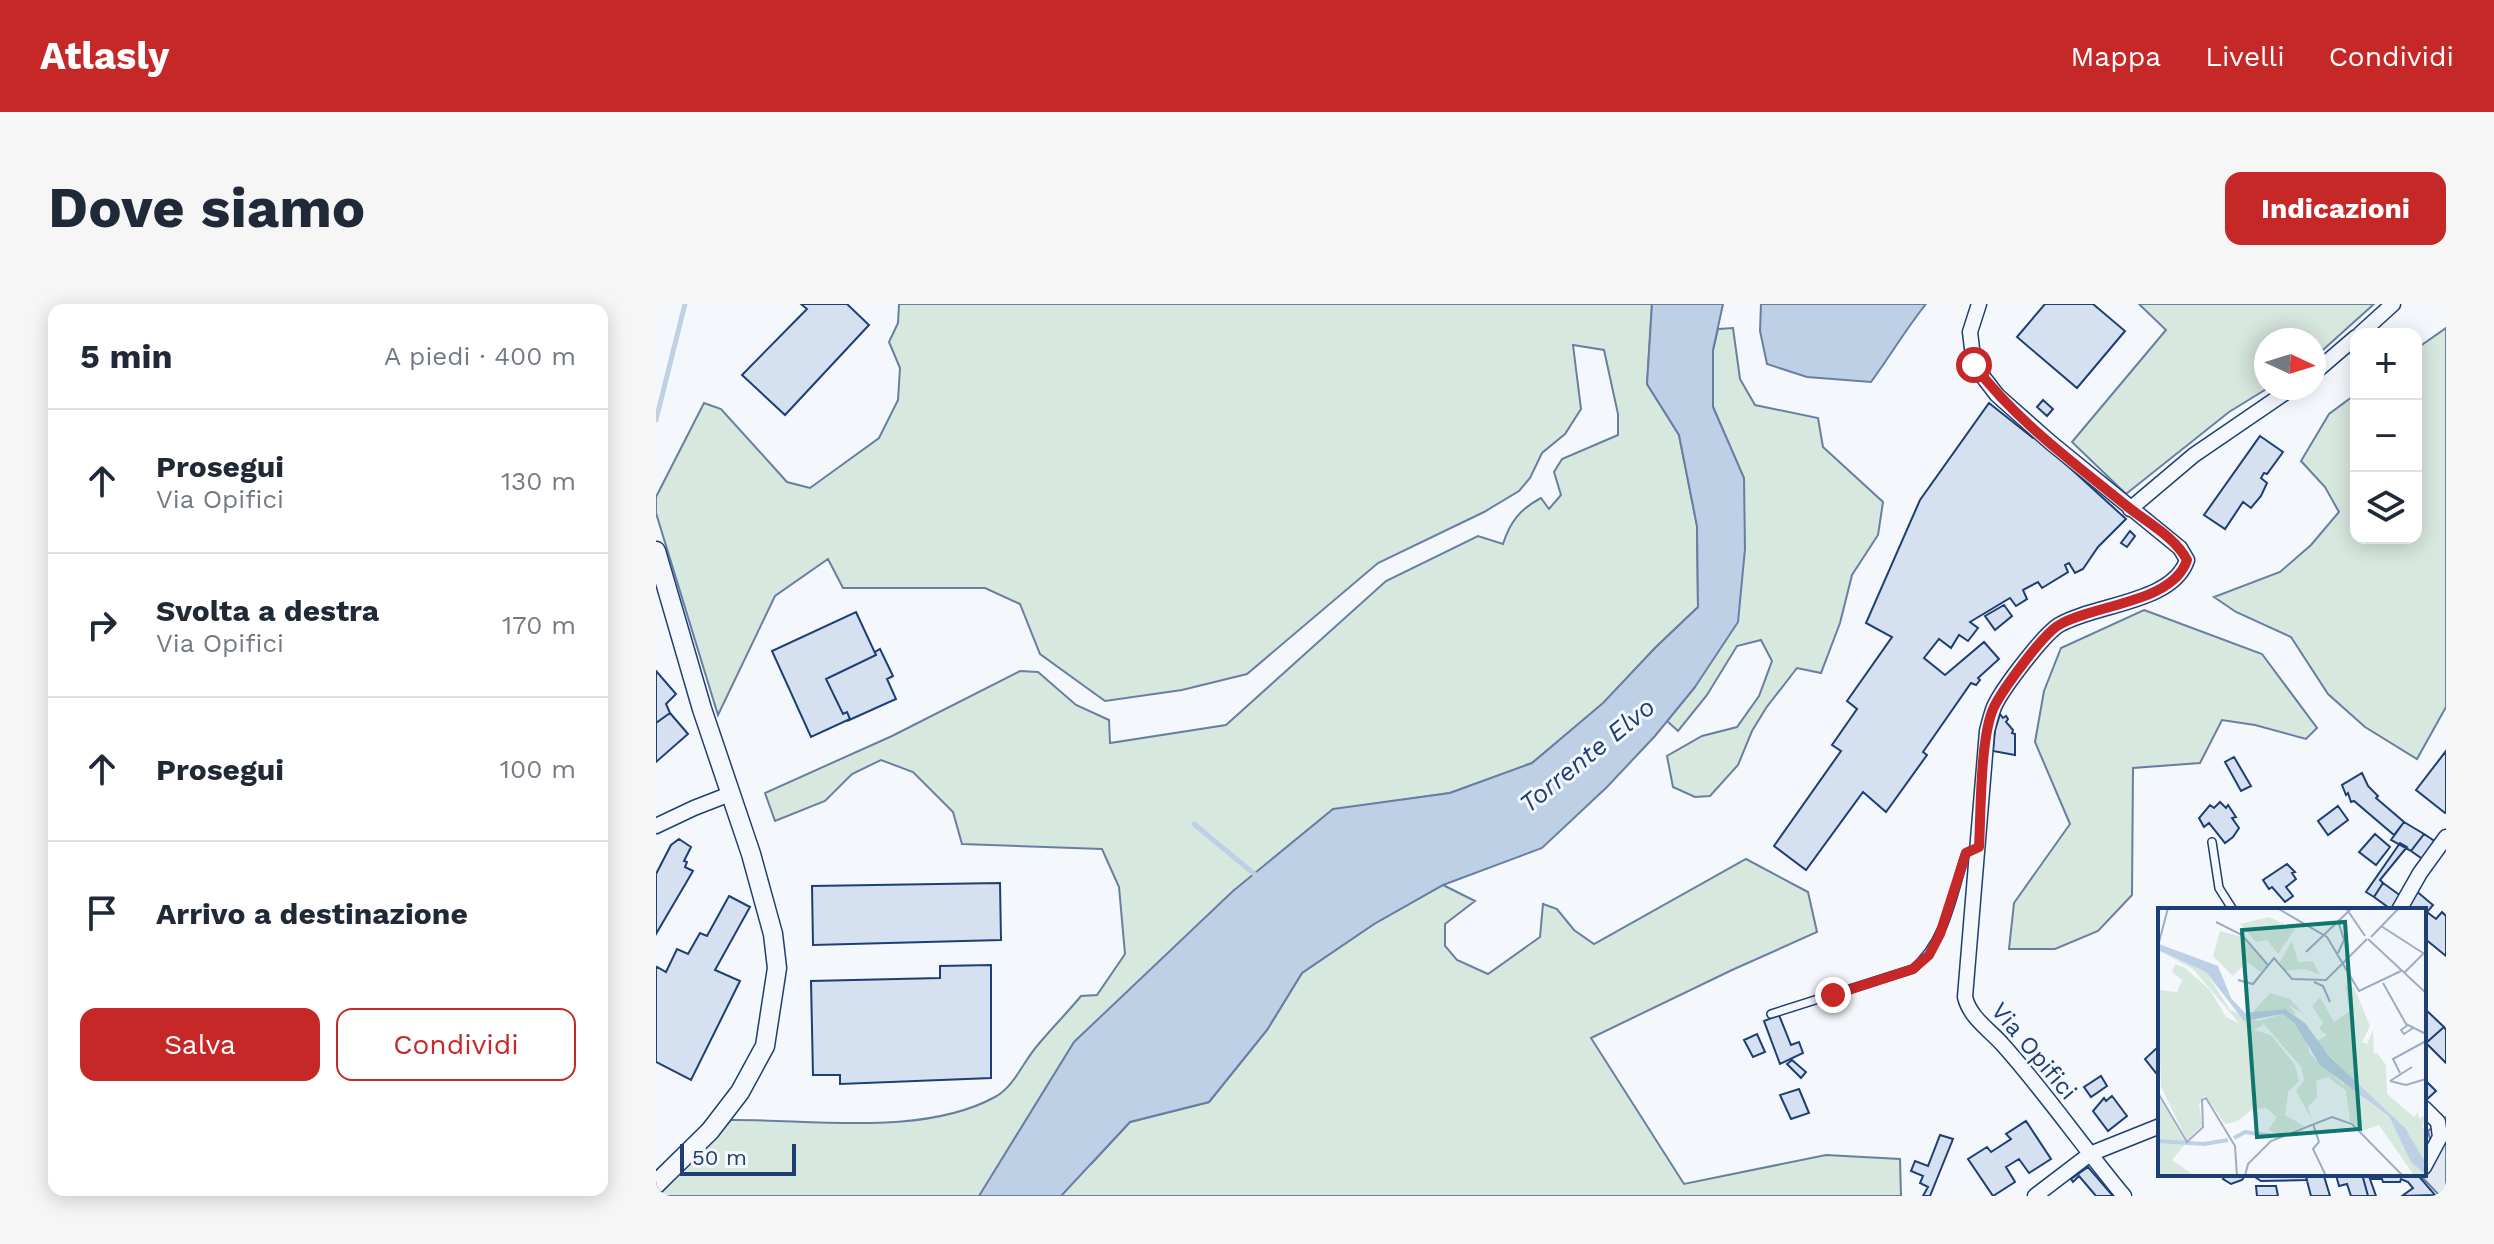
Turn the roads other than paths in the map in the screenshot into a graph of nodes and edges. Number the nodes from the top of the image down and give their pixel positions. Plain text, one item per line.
1 (1979, 304) edge
2 (2393, 304) edge
3 (2367, 328) edge
4 (2350, 343) edge
5 (2326, 363) edge
6 (2274, 400) edge
7 (2130, 509) junction
8 (656, 551) edge
9 (730, 794) junction
10 (656, 826) edge
11 (2446, 837) edge
12 (2212, 842) dead end
13 (1979, 847) junction
14 (2232, 908) edge
15 (2400, 908) edge
16 (1771, 1014) dead end
17 (2426, 1110) edge
18 (2158, 1127) edge
19 (2443, 1140) edge
20 (2090, 1154) junction
21 (2426, 1164) edge
22 (656, 1184) edge
23 (2035, 1196) edge
24 (2124, 1196) edge

1 - 7 street, Via Opifici
2 - 3 street
4 - 5 street
6 - 7 street
7 - 13 street, Via Opifici
8 - 9 street
9 - 10 street
9 - 22 street
11 - 15 street
12 - 14 lane
13 - 16 lane
13 - 20 street, Via Opifici
17 - 19 street
18 - 20 street
19 - 21 street
20 - 23 street
20 - 24 street, Via Opifici

